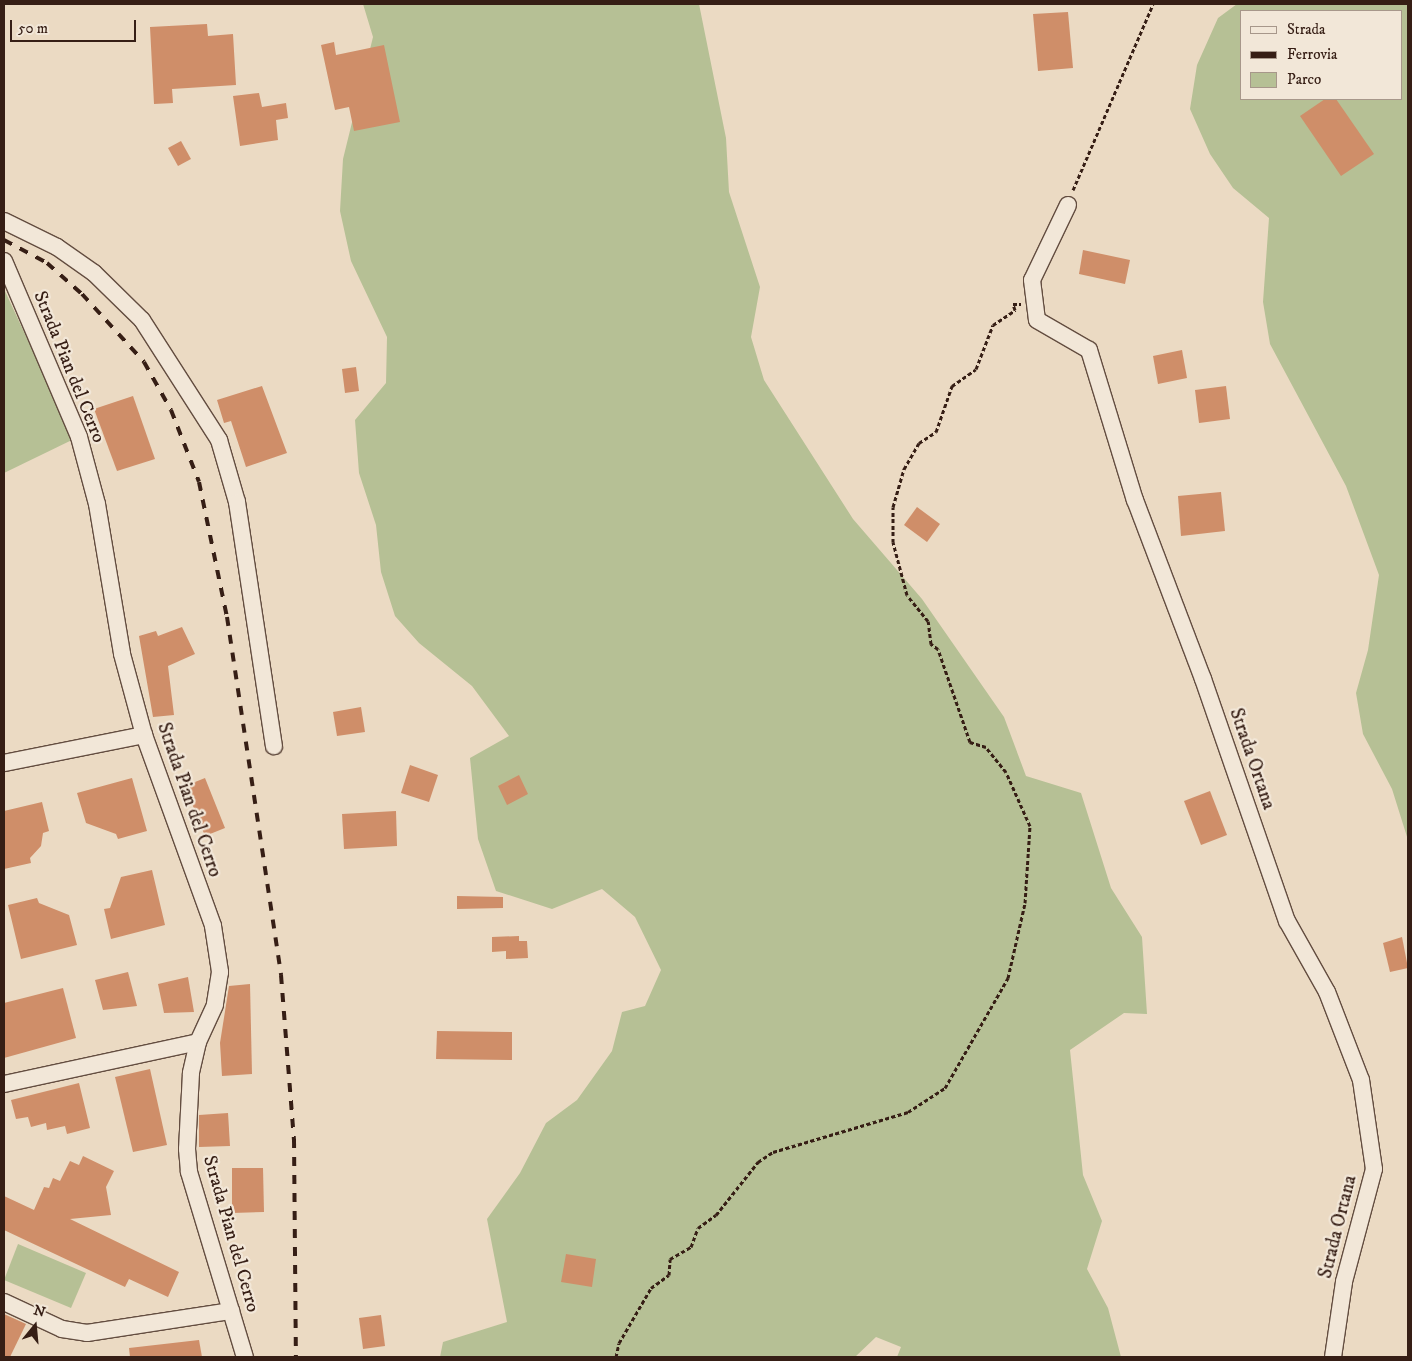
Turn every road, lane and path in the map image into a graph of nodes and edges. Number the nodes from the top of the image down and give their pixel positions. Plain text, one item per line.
1 (1153, 4) edge
2 (1068, 205) joint
3 (4, 221) edge
4 (4, 261) edge
5 (1037, 320) junction
6 (144, 736) junction
7 (274, 746) dead end
8 (4, 763) edge
9 (198, 1042) junction
10 (4, 1084) edge
11 (4, 1302) edge
12 (231, 1311) junction
13 (246, 1357) edge
14 (616, 1357) edge
15 (1333, 1357) edge

1 - 2 path
2 - 5 street
3 - 7 street
4 - 6 street, Strada Pian del Cerro
5 - 14 path
5 - 15 street, Strada Ortana
6 - 8 street
6 - 9 street, Strada Pian del Cerro
9 - 10 street
9 - 12 street, Strada Pian del Cerro
11 - 12 street
12 - 13 street, Strada Pian del Cerro

